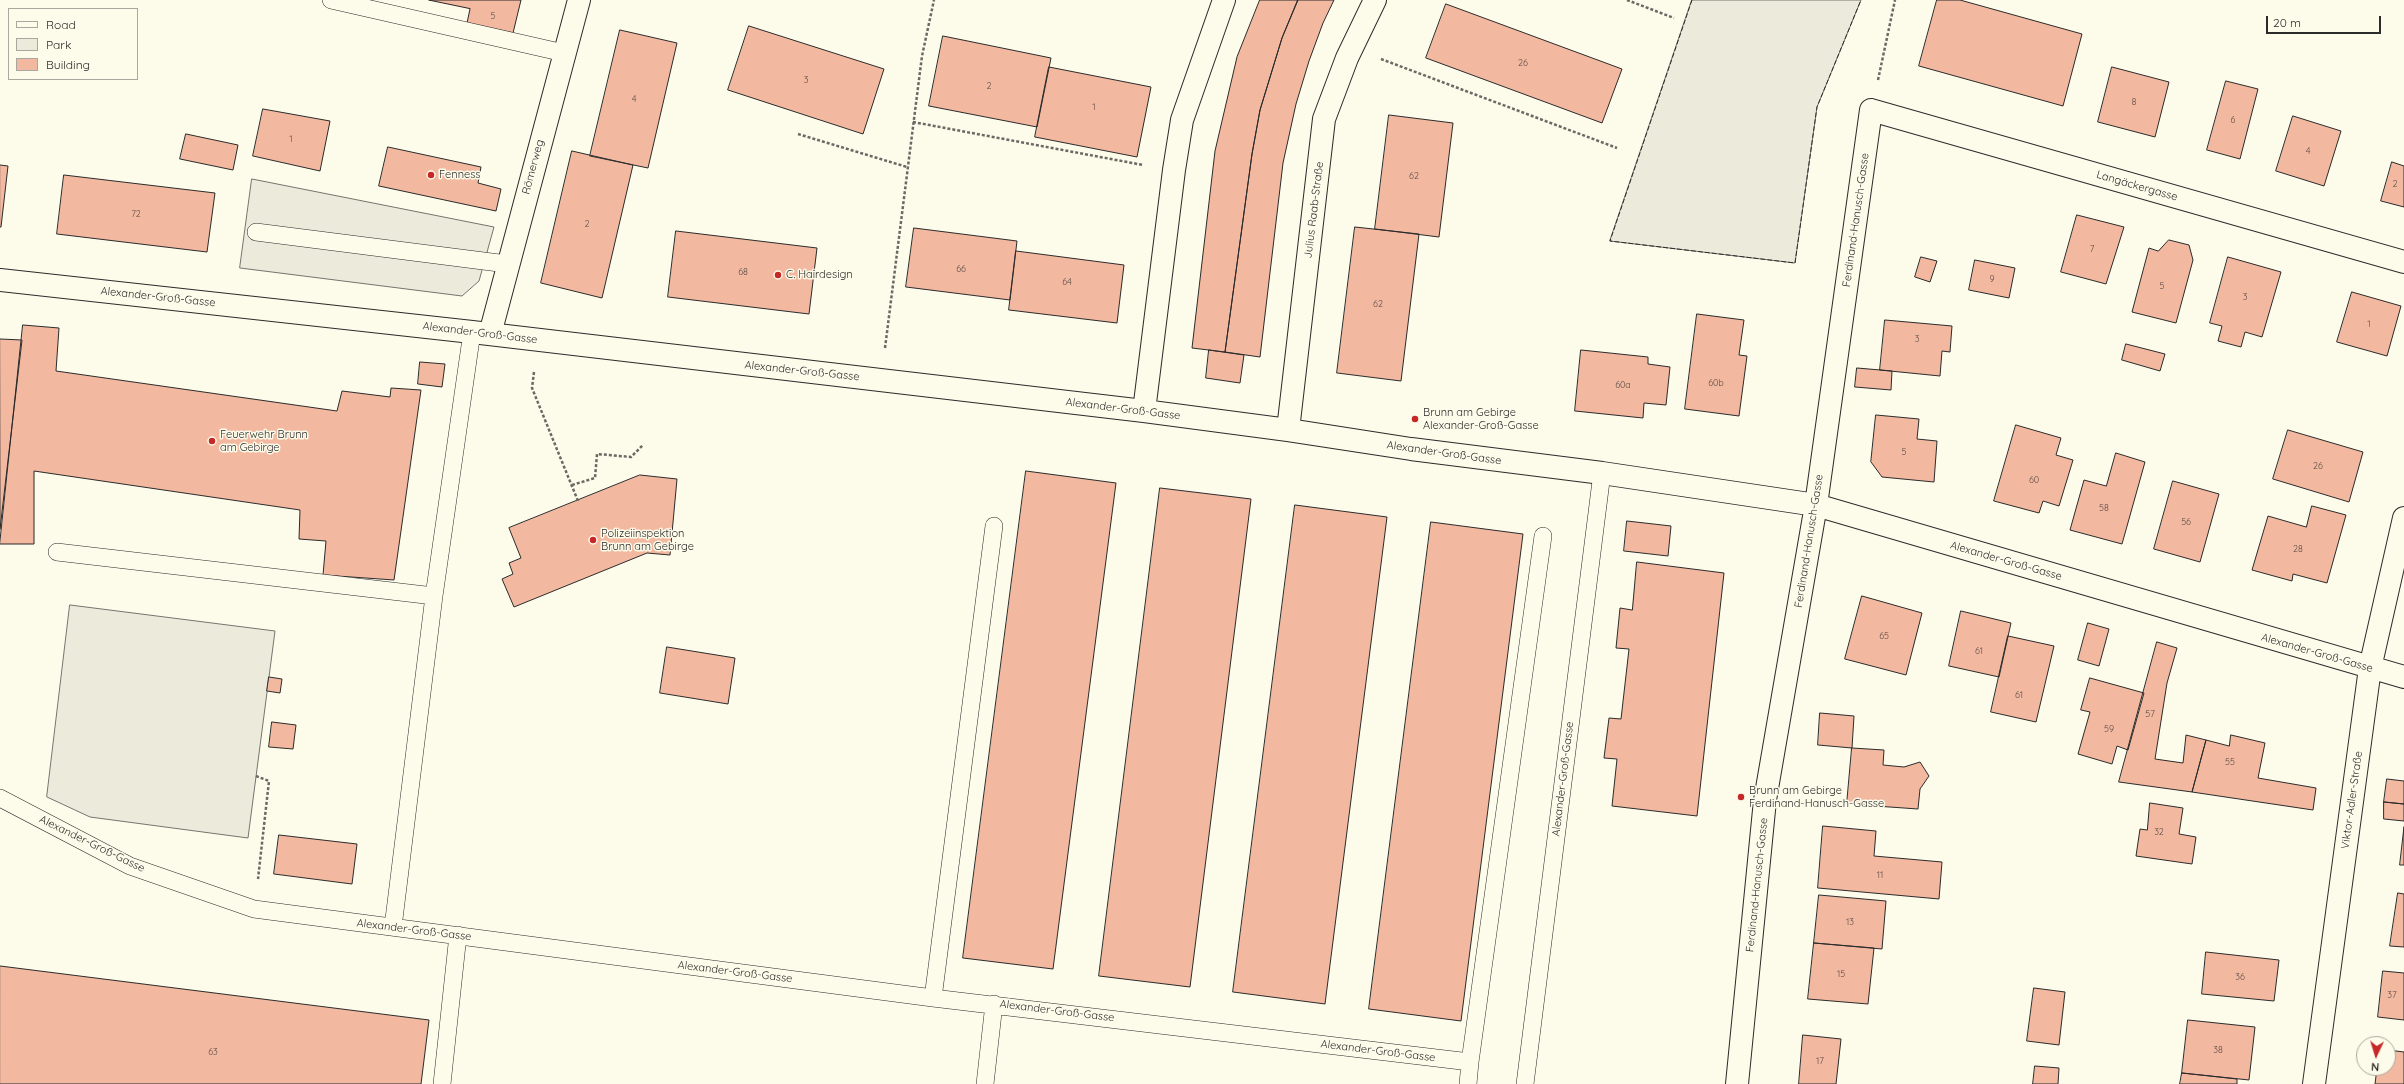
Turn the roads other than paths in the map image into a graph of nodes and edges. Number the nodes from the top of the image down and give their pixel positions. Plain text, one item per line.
1 (331, 0) edge
2 (579, 0) edge
3 (1224, 0) edge
4 (1375, 0) edge
5 (564, 53) junction
6 (1871, 110) joint
7 (256, 232) dead end
8 (2404, 262) edge
9 (507, 264) junction
10 (0, 280) edge
11 (481, 333) junction
12 (1144, 411) junction
13 (1288, 430) junction
14 (1602, 473) junction
15 (1816, 505) junction
16 (2404, 518) edge
17 (994, 526) dead end
18 (1543, 536) dead end
19 (57, 552) dead end
20 (434, 596) junction
21 (2370, 668) junction
22 (2404, 677) edge
23 (0, 798) edge
24 (393, 927) junction
25 (458, 935) junction
26 (933, 998) junction
27 (994, 1004) junction
28 (1470, 1062) junction
29 (442, 1084) edge
30 (985, 1084) edge
31 (1468, 1084) edge
32 (1524, 1084) edge
33 (1737, 1084) edge
34 (2314, 1084) edge

1 - 5 lane
2 - 5 street, Römerweg
3 - 12 street
4 - 13 street, Julius Raab-Straße
5 - 9 street, Römerweg
6 - 8 street, Langäckergasse
6 - 15 street, Ferdinand-Hanusch-Gasse
7 - 9 lane
9 - 11 street, Römerweg
10 - 11 street, Alexander-Groß-Gasse
11 - 12 street, Alexander-Groß-Gasse
11 - 20 lane
12 - 13 street, Alexander-Groß-Gasse
13 - 14 street, Alexander-Groß-Gasse
14 - 15 street, Alexander-Groß-Gasse
14 - 32 lane, Alexander-Groß-Gasse
15 - 21 street, Alexander-Groß-Gasse
15 - 33 street, Ferdinand-Hanusch-Gasse
16 - 21 street, Viktor-Adler-Straße
17 - 26 lane
18 - 28 lane
19 - 20 lane
20 - 24 lane
21 - 22 street, Alexander-Groß-Gasse
21 - 34 street, Viktor-Adler-Straße
23 - 24 lane, Alexander-Groß-Gasse
24 - 25 lane, Alexander-Groß-Gasse
25 - 26 lane, Alexander-Groß-Gasse
25 - 29 lane
26 - 27 lane, Alexander-Groß-Gasse
27 - 28 lane, Alexander-Groß-Gasse
27 - 30 lane
28 - 31 lane

